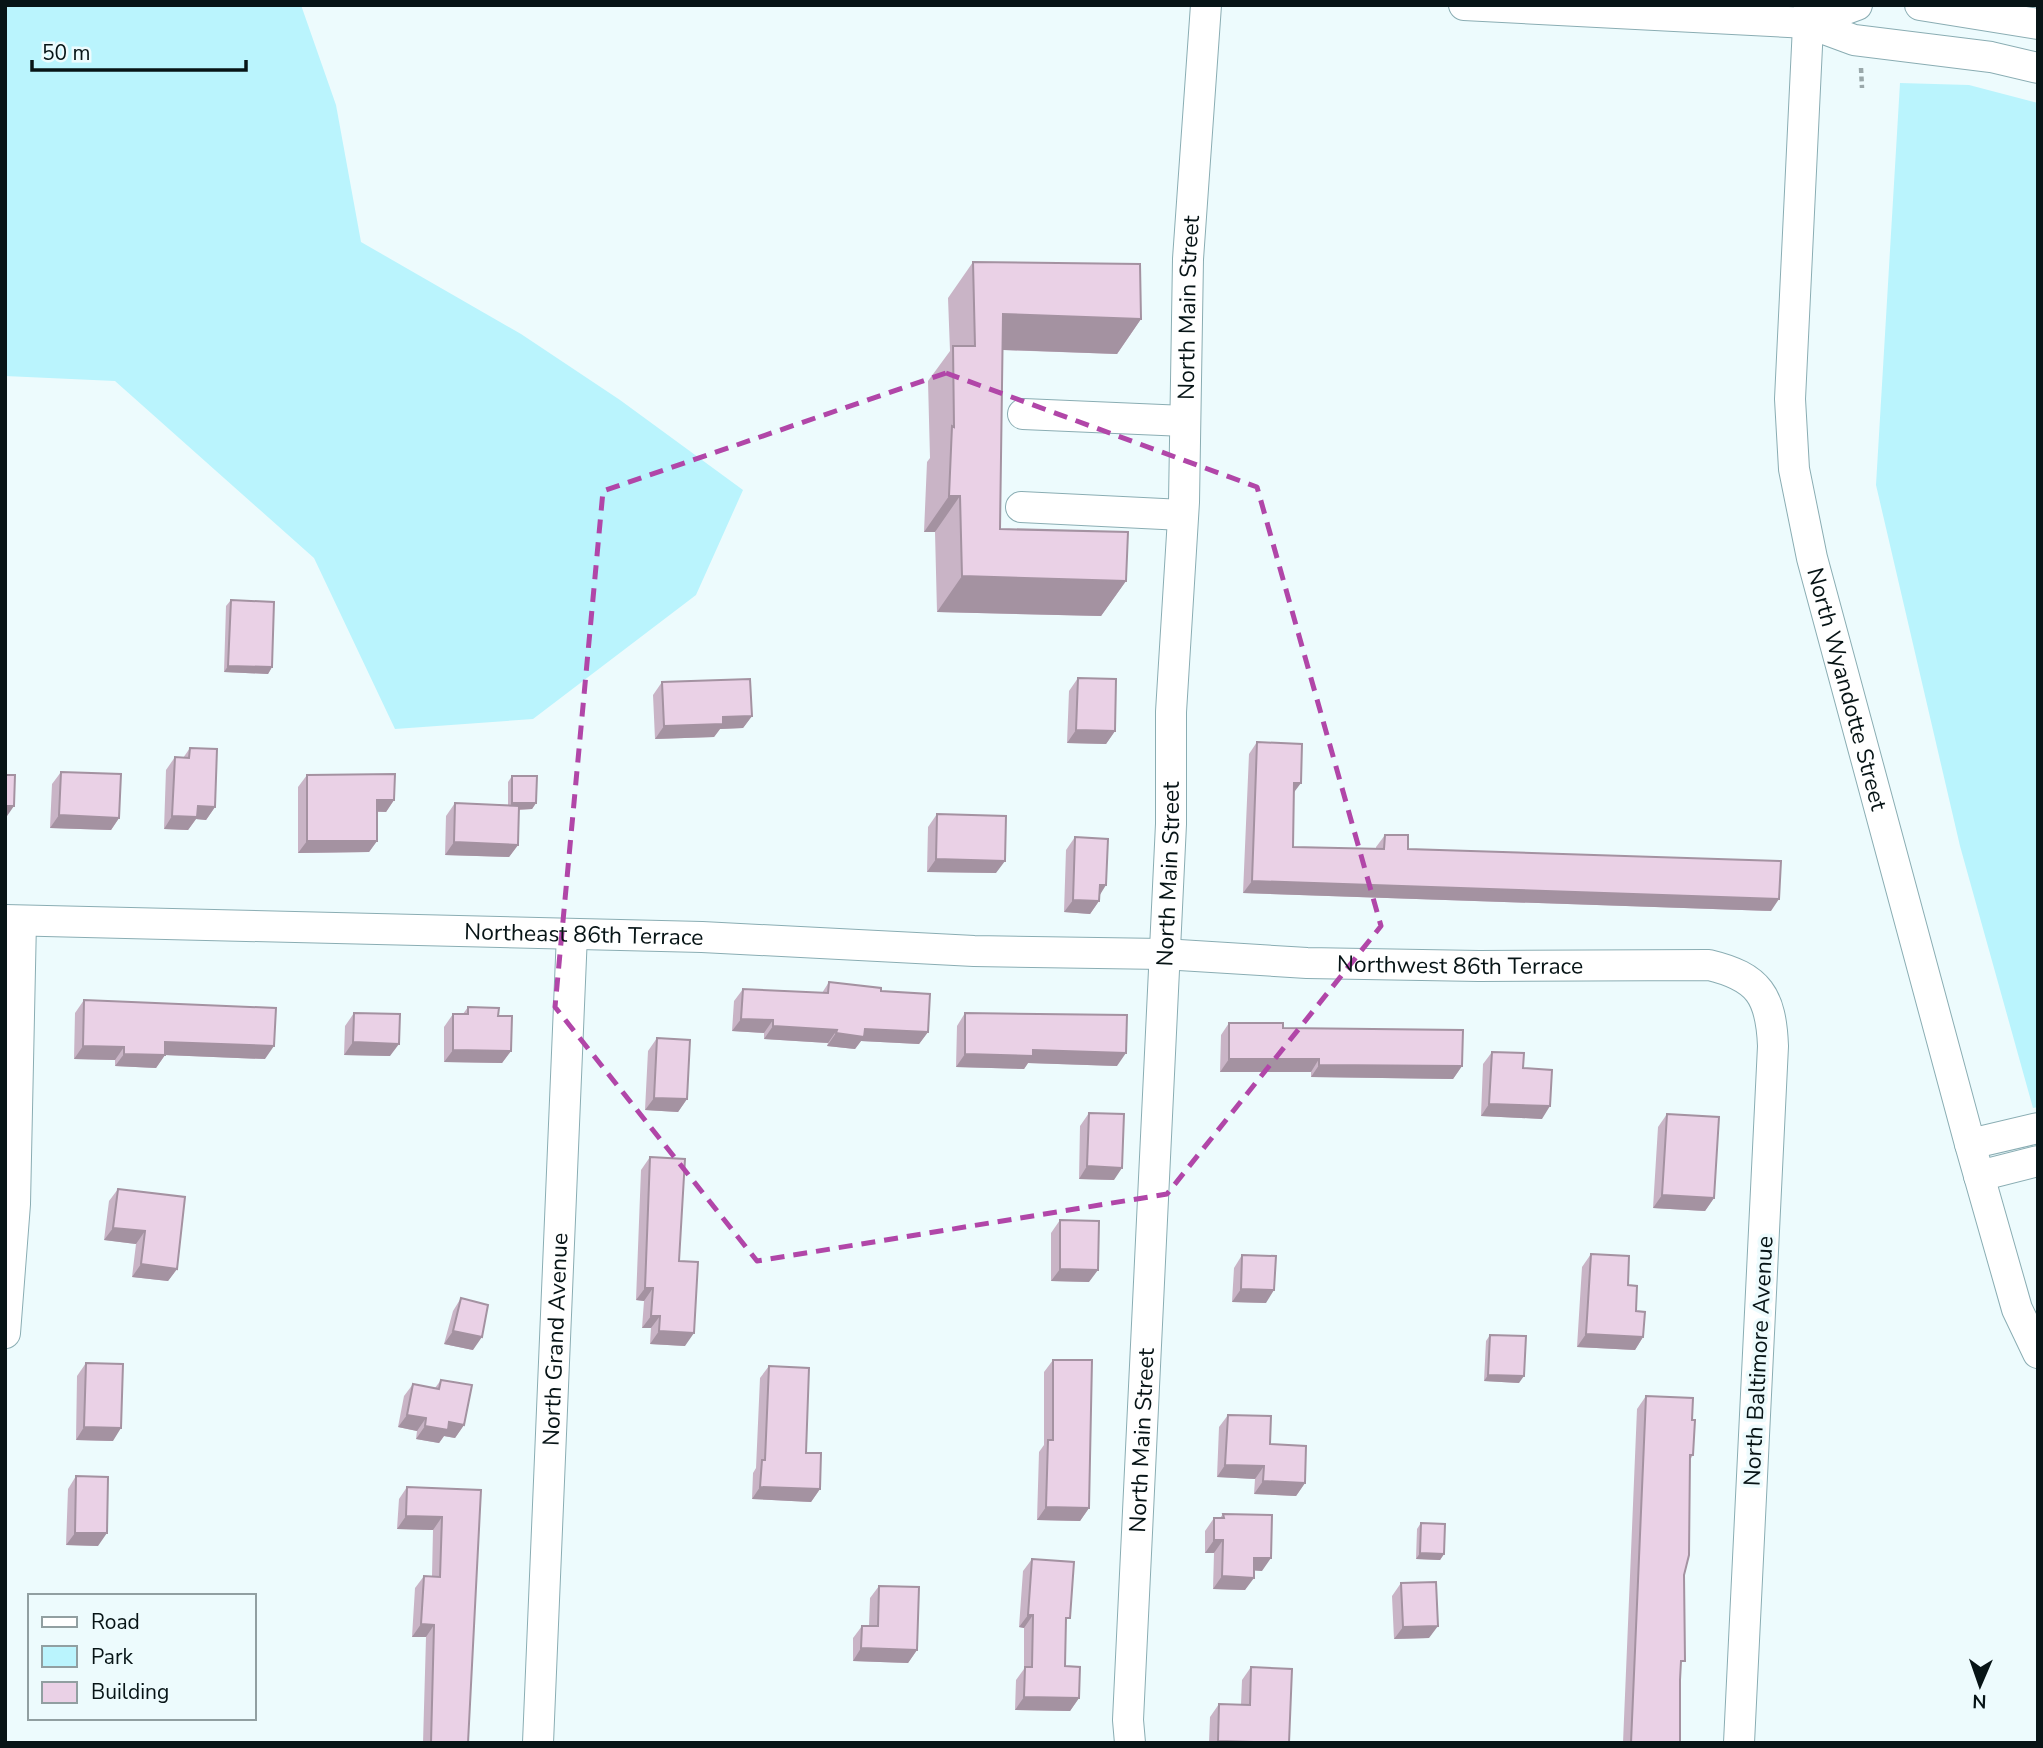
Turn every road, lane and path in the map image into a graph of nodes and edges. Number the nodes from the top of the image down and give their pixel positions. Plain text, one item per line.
1 (1206, 5) edge
2 (1464, 5) edge
3 (1857, 5) edge
4 (1920, 5) edge
5 (1808, 14) edge
6 (2038, 24) edge
7 (2038, 68) edge
8 (1023, 414) dead end
9 (1185, 421) junction
10 (1021, 506) dead end
11 (1183, 515) junction
12 (13, 920) edge
13 (572, 934) junction
14 (1163, 954) junction
15 (1754, 985) joint
16 (2038, 1128) edge
17 (1969, 1144) junction
18 (2038, 1161) edge
19 (1979, 1176) junction
20 (5, 1333) edge
21 (2038, 1353) edge
22 (538, 1743) edge
23 (1130, 1743) edge
24 (1739, 1743) edge

1 - 9 street, North Main Street
2 - 5 street
3 - 5 street
4 - 6 street
5 - 7 street
5 - 17 street, North Wyandotte Street
8 - 9 street
9 - 11 street, North Main Street
10 - 11 street
11 - 14 street, North Main Street
12 - 13 street, Northeast 86th Terrace
12 - 20 street
13 - 14 street, Northeast 86th Terrace
13 - 22 street, North Grand Avenue
14 - 15 street, Northwest 86th Terrace
14 - 23 street, North Main Street
15 - 24 street, North Baltimore Avenue
16 - 17 street
17 - 19 street, North Wyandotte Street
18 - 19 street
19 - 21 street, North Wyandotte Street

